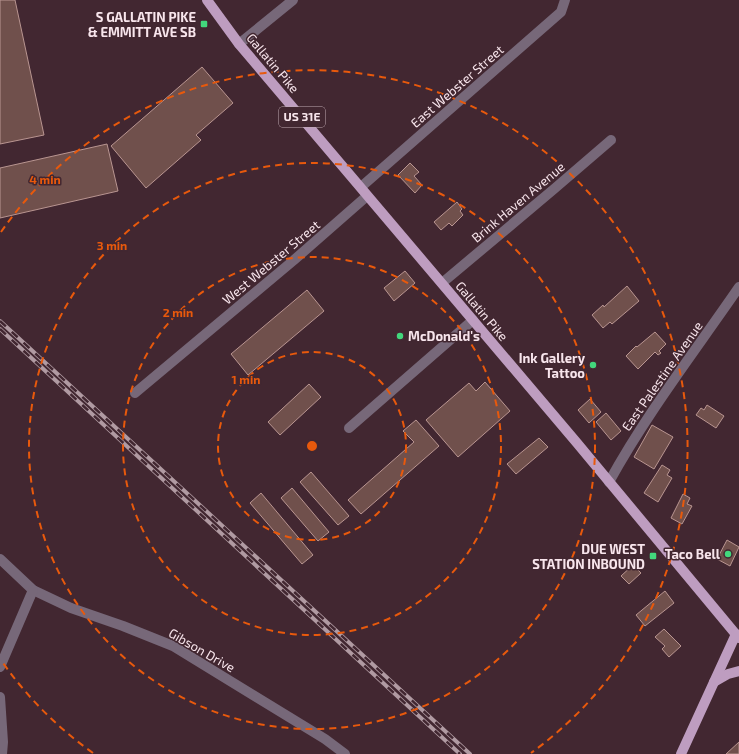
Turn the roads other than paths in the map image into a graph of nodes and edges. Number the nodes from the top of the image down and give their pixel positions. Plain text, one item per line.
1 (207, 0) edge
2 (293, 0) edge
3 (565, 0) edge
4 (239, 44) junction
5 (611, 140) dead end
6 (361, 187) junction
7 (367, 196) junction
8 (442, 283) junction
9 (739, 287) edge
10 (473, 320) junction
11 (135, 393) dead end
12 (349, 428) dead end
13 (610, 482) junction
14 (0, 559) edge
15 (33, 590) junction
16 (738, 633) edge
17 (0, 667) edge
18 (739, 671) edge
19 (714, 682) junction
20 (0, 697) edge
21 (2, 754) edge
22 (345, 754) edge
23 (681, 754) edge

1 - 4 main road, Gallatin Pike / US 31E
2 - 4 street
3 - 6 street, East Webster Street
4 - 6 main road, Gallatin Pike / US 31E
5 - 8 street, Brink Haven Avenue
6 - 7 main road, Gallatin Pike / US 31E
7 - 8 main road, Gallatin Pike / US 31E
7 - 11 street, West Webster Street
8 - 10 main road, Gallatin Pike / US 31E
9 - 13 street, East Palestine Avenue
10 - 12 street
10 - 13 main road, Gallatin Pike / US 31E
13 - 16 main road, Gallatin Pike / US 31E
14 - 15 street, Gibson Drive
15 - 17 street
15 - 22 street, Gibson Drive
16 - 19 main road
18 - 19 main road
19 - 23 main road
20 - 21 street

